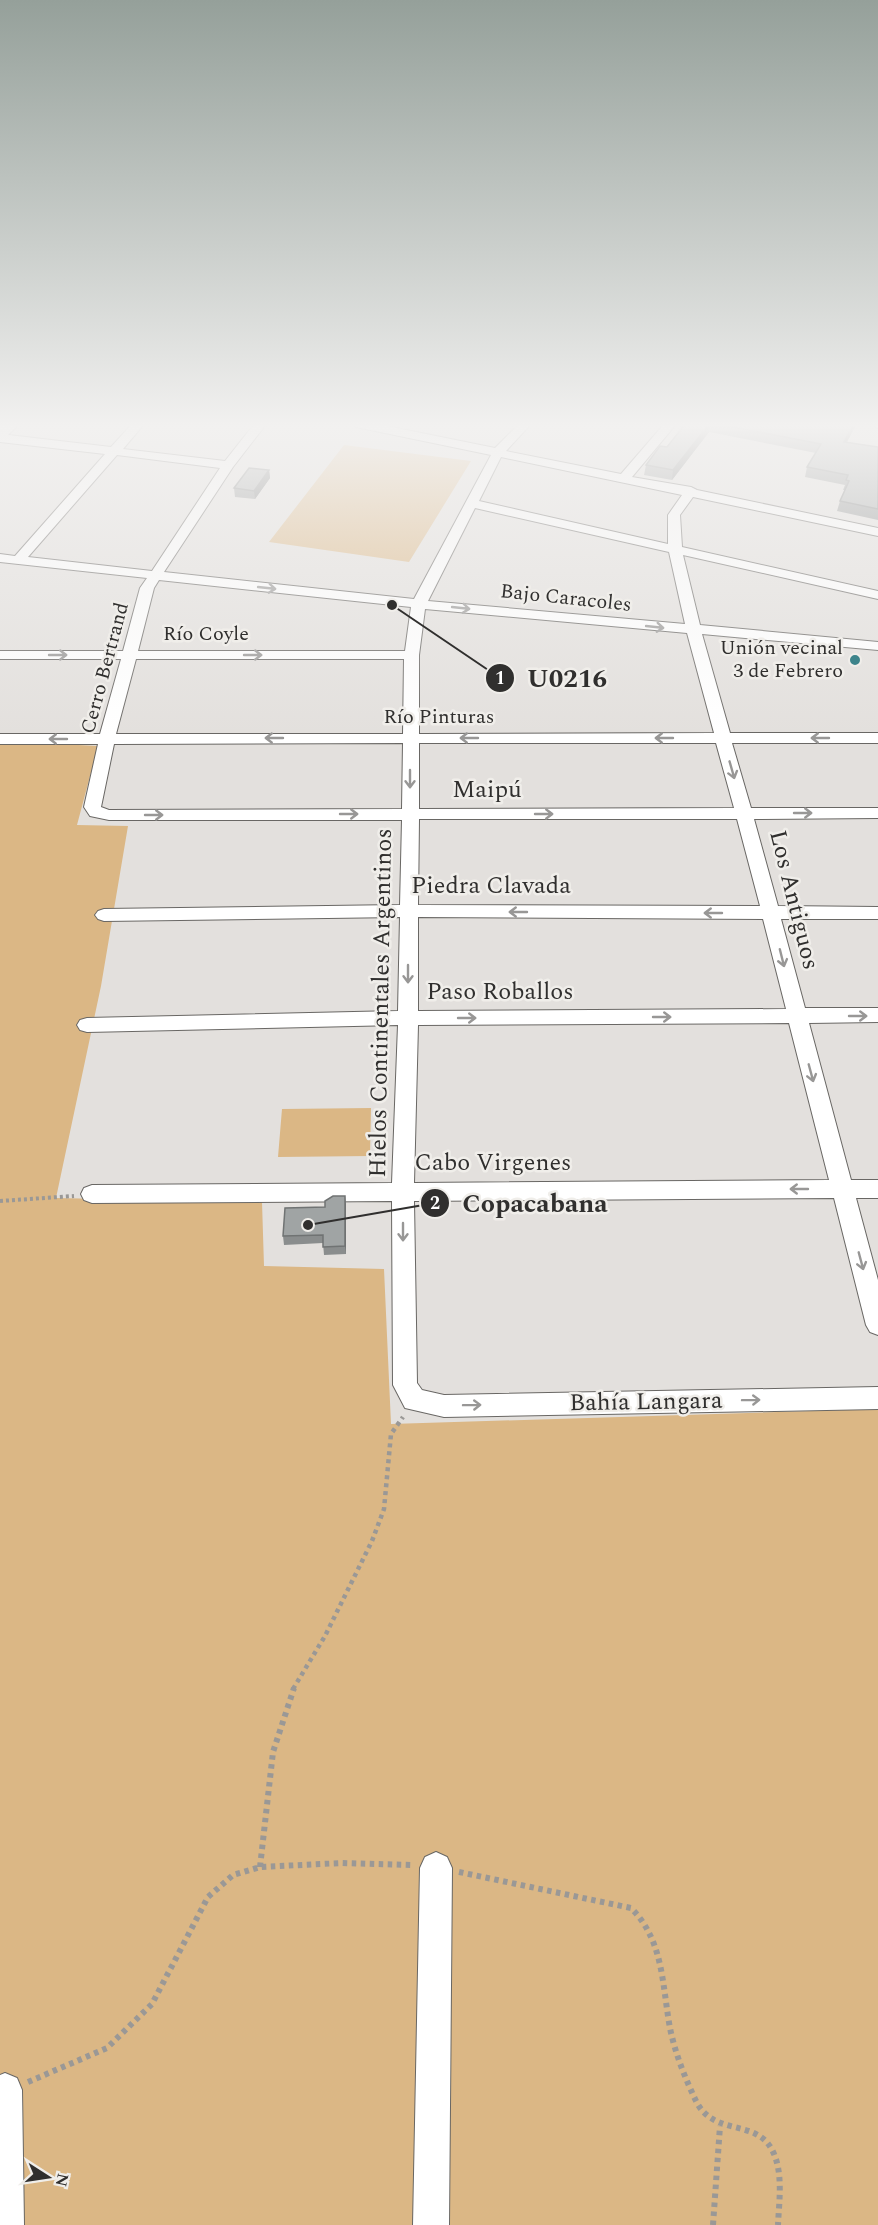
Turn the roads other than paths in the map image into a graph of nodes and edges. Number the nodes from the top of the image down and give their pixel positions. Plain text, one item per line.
1 (47, 527) edge
2 (187, 527) edge
3 (459, 527) edge
4 (574, 527) edge
5 (674, 527) edge
6 (859, 527) edge
7 (878, 531) edge
8 (675, 550) junction
9 (0, 558) edge
10 (18, 560) junction
11 (154, 576) junction
12 (878, 595) edge
13 (419, 604) junction
14 (694, 630) junction
15 (878, 646) edge
16 (0, 655) edge
17 (128, 655) junction
18 (412, 655) junction
19 (410, 738) junction
20 (723, 738) junction
21 (878, 738) edge
22 (0, 739) edge
23 (107, 739) junction
24 (96, 812) joint
25 (744, 813) junction
26 (878, 813) edge
27 (410, 814) junction
28 (409, 911) junction
29 (878, 913) edge
30 (771, 914) junction
31 (104, 915) dead end
32 (796, 1016) junction
33 (878, 1016) edge
34 (408, 1018) junction
35 (87, 1026) dead end
36 (842, 1189) junction
37 (878, 1189) edge
38 (403, 1191) junction
39 (92, 1194) road end
40 (878, 1325) edge
41 (878, 1398) edge
42 (414, 1401) joint
43 (436, 1868) dead end
44 (5, 2090) dead end
45 (6, 2225) edge
46 (430, 2225) edge

1 - 10 street
2 - 11 street, Cerro Bertrand
3 - 13 street, Hielos Continentales Argentinos
4 - 8 street
5 - 8 street, Los Antiguos
6 - 7 street
8 - 12 street
8 - 14 street, Los Antiguos
9 - 10 street, Bajo Caracoles
10 - 11 street, Bajo Caracoles
11 -> 13 street, Bajo Caracoles
11 - 17 street, Cerro Bertrand
13 -> 14 street, Bajo Caracoles
13 - 18 street, Hielos Continentales Argentinos
14 - 15 street, Bajo Caracoles
14 - 20 street, Los Antiguos
16 -> 17 street, Río Coyle
17 -> 18 street, Río Coyle
17 - 23 street, Cerro Bertrand
18 - 19 street, Hielos Continentales Argentinos
20 -> 19 street, Río Pinturas
19 -> 23 street, Río Pinturas
19 -> 27 street, Hielos Continentales Argentinos
21 -> 20 street, Río Pinturas
20 -> 25 street, Los Antiguos
23 -> 22 street, Río Pinturas
23 - 24 street, Cerro Bertrand
24 -> 27 street, Maipú
25 -> 26 street, Maipú
27 -> 25 street, Maipú
25 - 30 street, Los Antiguos
27 - 28 street, Hielos Continentales Argentinos
30 -> 28 street, Piedra Clavada
28 - 31 street, Piedra Clavada
28 -> 34 street, Hielos Continentales Argentinos
29 - 30 street, Piedra Clavada
30 -> 32 street, Los Antiguos
32 -> 33 street, Paso Roballos
34 -> 32 street, Paso Roballos
32 -> 36 street, Los Antiguos
34 - 35 street, Paso Roballos
34 - 38 street, Hielos Continentales Argentinos
36 - 37 street, Cabo Virgenes
36 -> 38 street, Cabo Virgenes
36 -> 40 street, Los Antiguos
38 - 39 street, Cabo Virgenes
38 -> 42 street, Hielos Continentales Argentinos
42 -> 41 street, Bahía Langara
43 - 46 street
44 - 45 street

